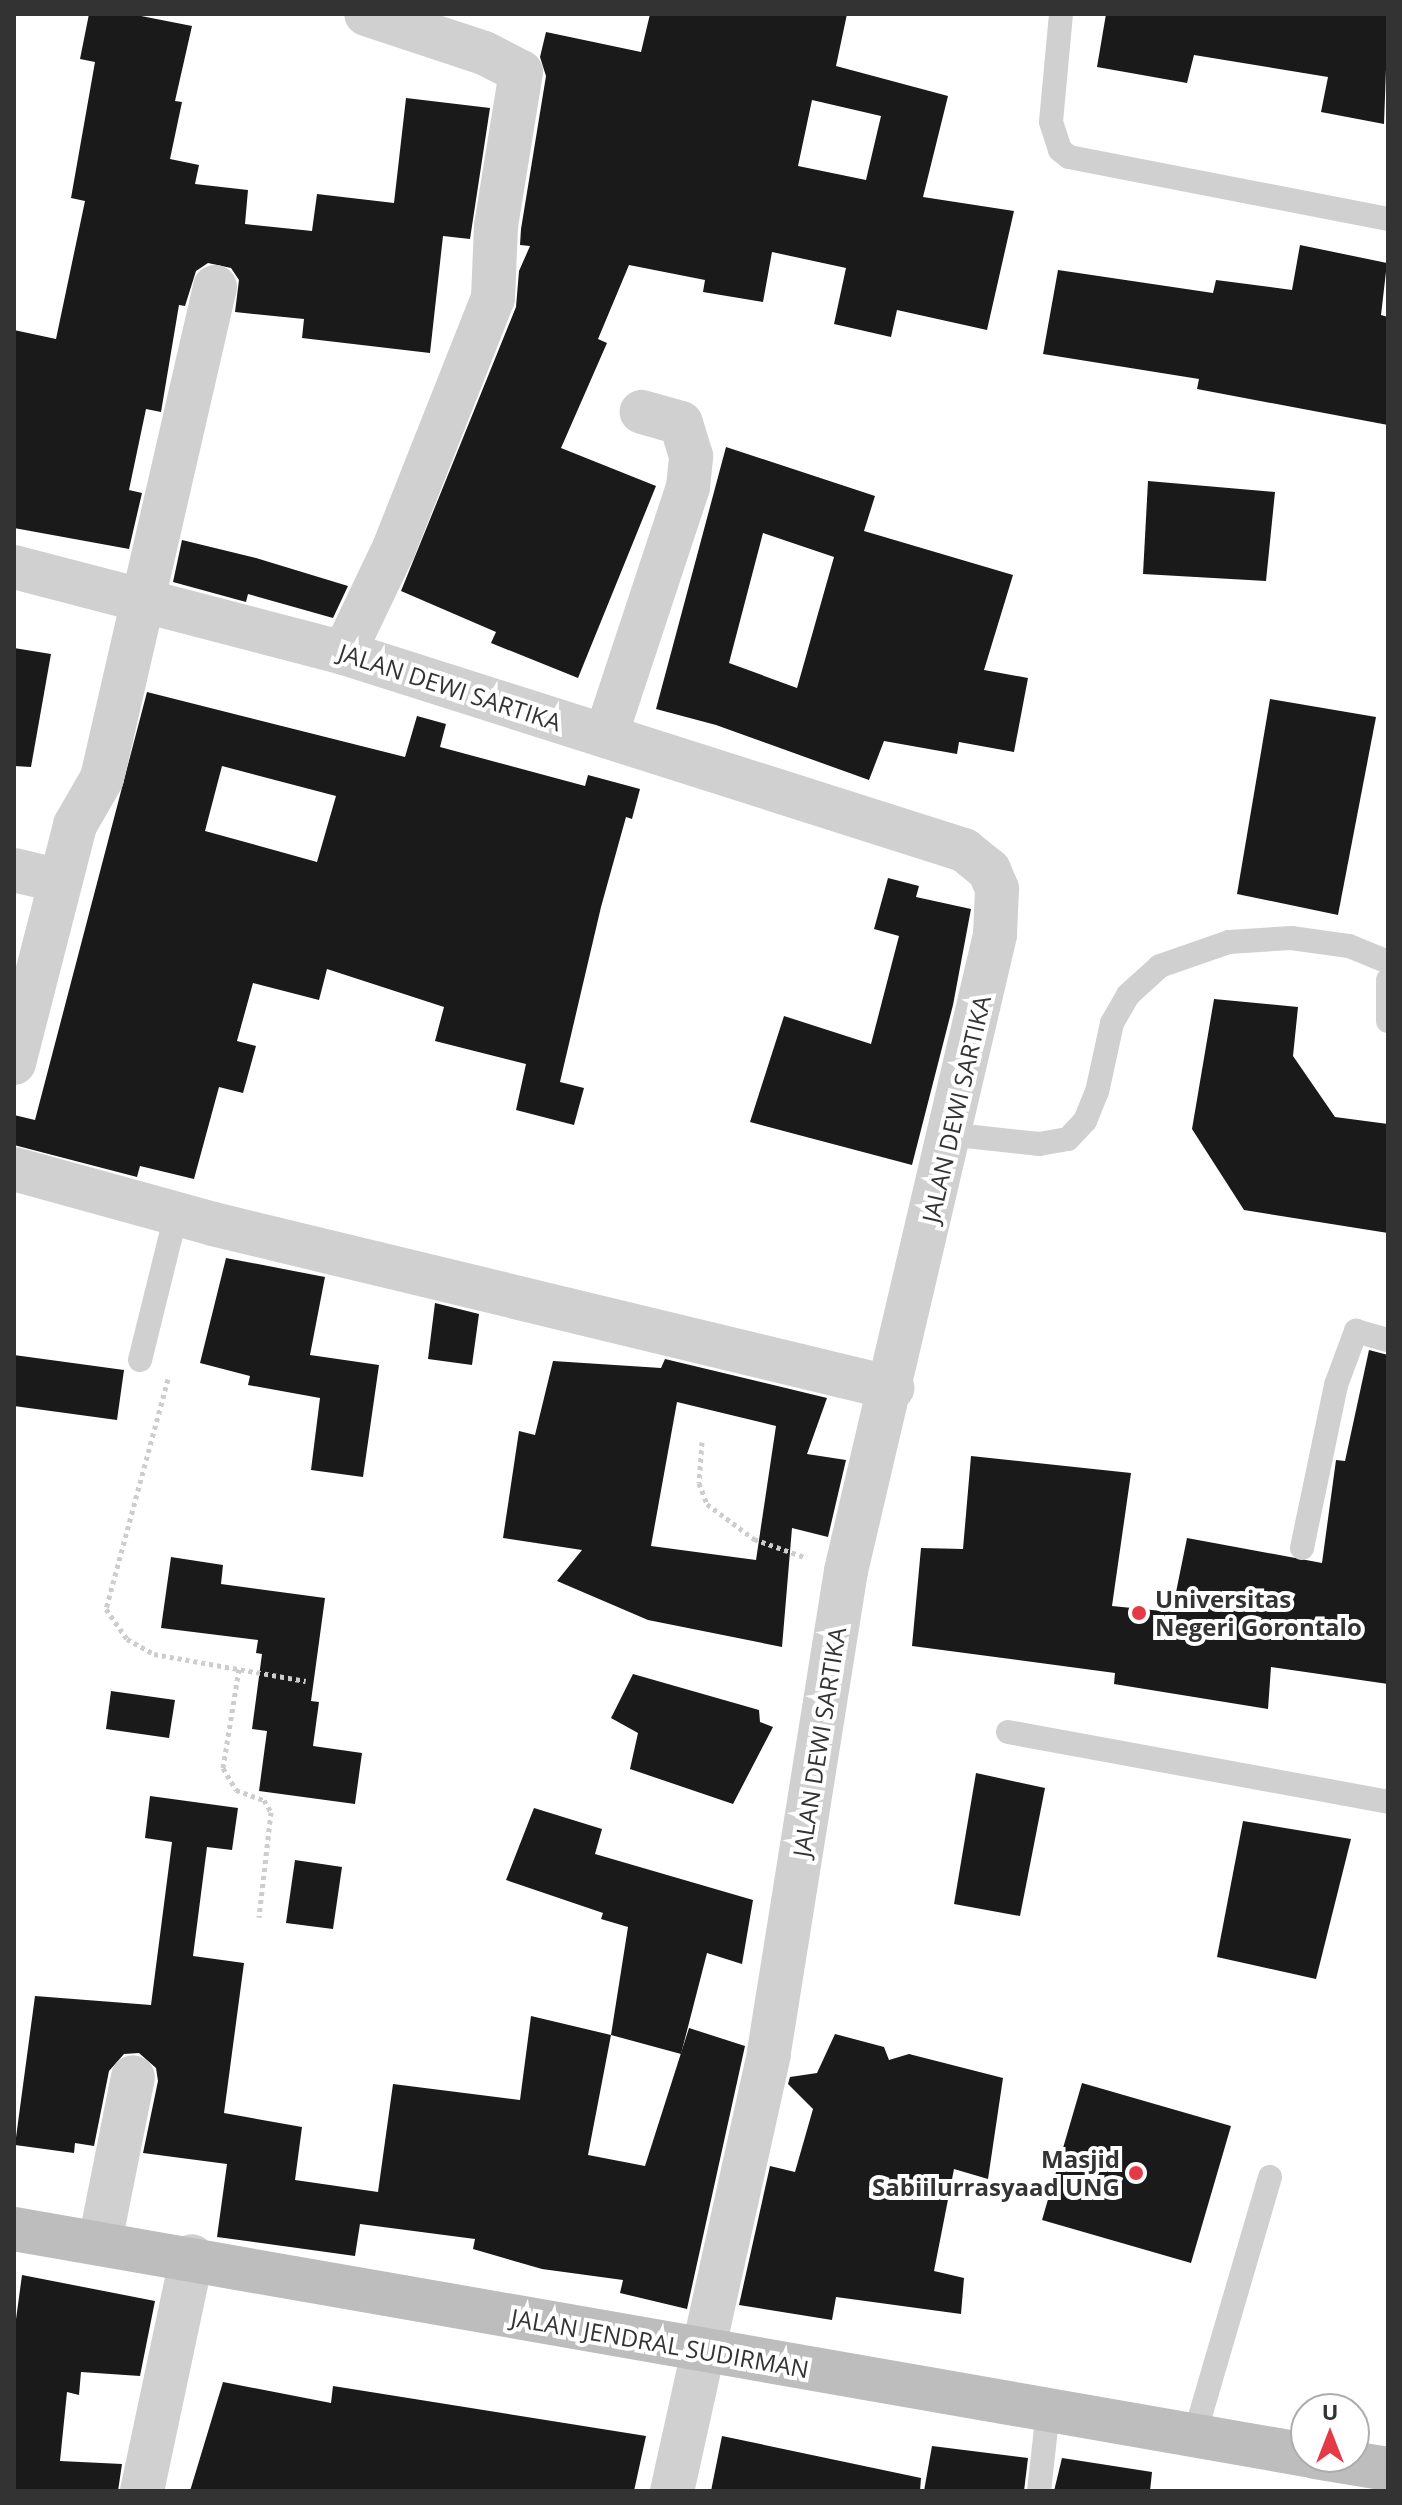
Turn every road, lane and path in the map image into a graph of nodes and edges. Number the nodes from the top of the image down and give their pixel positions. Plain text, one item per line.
1 (366, 14) edge
2 (1061, 14) edge
3 (1388, 219) edge
4 (215, 287) dead end
5 (642, 412) dead end
6 (14, 567) edge
7 (140, 600) junction
8 (344, 653) junction
9 (606, 735) junction
10 (14, 870) edge
11 (60, 881) junction
12 (1388, 962) edge
13 (1388, 980) edge
14 (1388, 1021) edge
15 (14, 1063) edge
16 (947, 1134) junction
17 (14, 1169) edge
18 (176, 1214) junction
19 (1388, 1340) edge
20 (140, 1360) dead end
21 (170, 1372) dead end
22 (892, 1388) junction
23 (702, 1442) dead end
24 (1302, 1548) dead end
25 (846, 1571) junction
26 (239, 1669) junction
27 (306, 1681) dead end
28 (1008, 1732) dead end
29 (1388, 1802) edge
30 (259, 1917) dead end
31 (133, 2077) dead end
32 (1270, 2177) dead end
33 (14, 2229) edge
34 (100, 2242) junction
35 (192, 2256) junction
36 (699, 2351) junction
37 (1048, 2411) junction
38 (1194, 2437) junction
39 (1290, 2452) edge
40 (142, 2491) edge
41 (672, 2491) edge
42 (1039, 2491) edge

1 - 8 street
2 - 3 lane
4 - 7 street
5 - 9 street
6 - 7 street, JALAN DEWI SARTIKA
7 - 8 street, JALAN DEWI SARTIKA
7 - 11 street
8 - 9 street, JALAN DEWI SARTIKA
9 - 16 street, JALAN DEWI SARTIKA
10 - 11 street
11 - 15 street
12 - 16 lane
13 - 14 lane
16 - 22 street, JALAN DEWI SARTIKA
17 - 18 street
18 - 20 lane
18 - 22 street
19 - 24 lane
21 - 26 path
22 - 25 street, JALAN DEWI SARTIKA
23 - 25 path
25 - 36 street, JALAN DEWI SARTIKA
26 - 27 path
26 - 30 path
28 - 29 lane
31 - 34 street
32 - 38 lane
33 - 34 street, JALAN JENDRAL SUDIRMAN
34 - 35 street, JALAN JENDRAL SUDIRMAN
35 - 36 street, JALAN JENDRAL SUDIRMAN
35 - 40 street
36 - 37 street, JALAN JENDRAL SUDIRMAN
36 - 41 street, JALAN DEWI SARTIKA
37 - 38 street, JALAN JENDRAL SUDIRMAN
37 - 42 lane
38 - 39 street, JALAN JENDRAL SUDIRMAN

